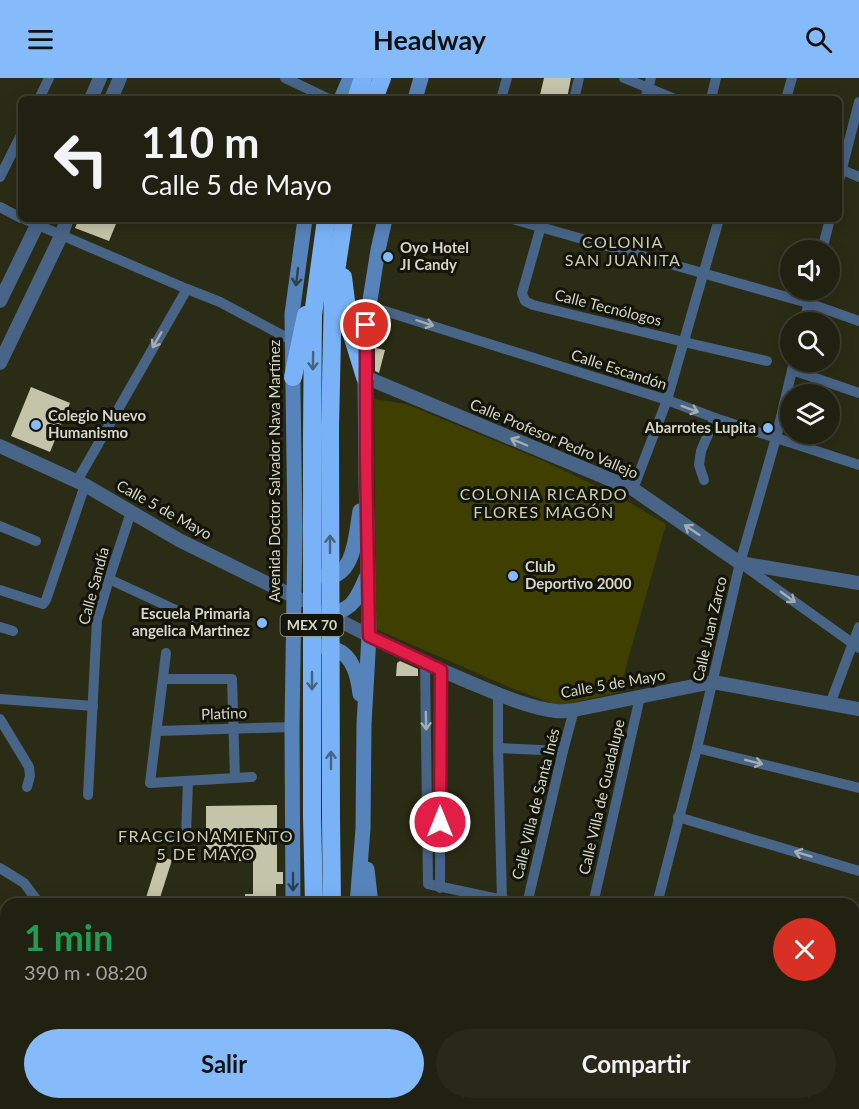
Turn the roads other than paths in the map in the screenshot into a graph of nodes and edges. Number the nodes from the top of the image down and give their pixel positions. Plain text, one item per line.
1 (49, 78) edge
2 (99, 78) edge
3 (120, 78) edge
4 (285, 78) edge
5 (350, 78) edge
6 (363, 78) edge
7 (382, 78) edge
8 (421, 78) edge
9 (507, 78) edge
10 (579, 78) edge
11 (624, 78) edge
12 (716, 78) edge
13 (792, 78) edge
14 (302, 82) edge
15 (648, 88) edge
16 (40, 96) edge
17 (92, 96) edge
18 (112, 96) edge
19 (324, 96) edge
20 (342, 96) edge
21 (357, 96) edge
22 (375, 96) edge
23 (416, 96) edge
24 (502, 96) edge
25 (575, 96) edge
26 (668, 96) edge
27 (712, 96) edge
28 (787, 96) edge
29 (859, 102) edge
30 (18, 141) edge
31 (842, 162) edge
32 (842, 170) edge
33 (0, 177) edge
34 (859, 177) edge
35 (0, 207) edge
36 (18, 216) edge
37 (39, 222) edge
38 (66, 222) edge
39 (305, 222) edge
40 (325, 222) edge
41 (326, 222) edge
42 (344, 222) edge
43 (384, 222) edge
44 (718, 222) edge
45 (829, 222) edge
46 (542, 223) edge
47 (61, 236) junction
48 (825, 240) edge
49 (704, 274) junction
50 (187, 289) junction
51 (809, 300) edge
52 (0, 301) edge
53 (808, 303) junction
54 (369, 306) junction
55 (806, 312) edge
56 (859, 321) edge
57 (293, 340) junction
58 (684, 342) junction
59 (767, 361) dead end
60 (0, 363) edge
61 (792, 372) edge
62 (808, 372) edge
63 (292, 377) junction
64 (365, 378) junction
65 (859, 393) edge
66 (667, 400) junction
67 (715, 418) junction
68 (776, 438) junction
69 (0, 446) edge
70 (859, 465) edge
71 (366, 474) junction
72 (704, 480) dead end
73 (81, 483) junction
74 (633, 489) junction
75 (131, 512) junction
76 (0, 526) edge
77 (295, 530) junction
78 (36, 541) dead end
79 (740, 563) junction
80 (368, 573) junction
81 (109, 579) junction
82 (859, 583) edge
83 (0, 590) edge
84 (294, 595) junction
85 (329, 615) junction
86 (193, 618) dead end
87 (0, 627) edge
88 (859, 627) edge
89 (13, 631) dead end
90 (369, 636) junction
91 (293, 643) junction
92 (856, 645) edge
93 (166, 653) dead end
94 (425, 663) junction
95 (441, 670) junction
96 (163, 679) junction
97 (713, 682) junction
98 (293, 685) junction
99 (498, 694) junction
100 (640, 697) junction
101 (0, 699) edge
102 (830, 704) junction
103 (93, 706) junction
104 (574, 710) junction
105 (859, 710) edge
106 (0, 719) edge
107 (364, 724) junction
108 (292, 727) junction
109 (233, 729) junction
110 (157, 731) junction
111 (498, 748) junction
112 (697, 748) junction
113 (563, 751) junction
114 (252, 777) dead end
115 (235, 778) junction
116 (427, 779) junction
117 (440, 779) junction
118 (188, 781) junction
119 (27, 787) dead end
120 (859, 788) edge
121 (88, 795) dead end
122 (678, 817) junction
123 (363, 829) junction
124 (164, 836) dead end
125 (186, 836) junction
126 (199, 836) dead end
127 (332, 867) junction
128 (0, 868) edge
129 (859, 871) edge
130 (440, 888) junction
131 (35, 898) edge
132 (293, 898) edge
133 (312, 898) edge
134 (332, 898) edge
135 (337, 898) edge
136 (357, 898) edge
137 (370, 898) edge
138 (492, 898) edge
139 (502, 898) edge
140 (528, 898) edge
141 (594, 898) edge
142 (658, 898) edge

1 - 16 street
2 - 17 street
3 - 18 street
4 - 14 street
5 - 20 main road
6 - 21 highway
7 - 22 highway
8 - 23 main road
9 - 24 street
10 - 25 street
11 - 15 street
12 - 27 street
13 - 28 street
14 - 19 street
15 - 26 street
29 - 31 street
30 - 33 street
32 - 34 street
35 - 36 street
37 - 47 street
37 - 52 street
38 - 47 street
39 -> 57 main road, Avenida Doctor Salvador Nava Martínez
40 - 63 highway
41 -> 133 highway, MEX 70, bridge
42 - 64 highway
127 -> 42 highway, MEX 70, bridge
43 - 54 main road
44 - 49 street
45 - 48 street
46 - 49 street
46 - 58 street, Calle Tecnólogos
47 - 50 street
47 - 60 street
49 - 53 street
49 - 58 street
50 - 57 street
50 -> 73 street
51 - 53 street
53 - 55 street
53 - 56 street
54 - 64 main road
54 -> 66 street, Calle Escandón
57 - 63 main road, Avenida Doctor Salvador Nava Martínez
58 - 59 street, Calle Tecnólogos
58 - 66 street
61 - 68 street, Calle Juan Zarco
62 - 65 street
63 - 77 main road, Avenida Doctor Salvador Nava Martínez
64 - 71 main road
74 -> 64 street, Calle Profesor Pedro Vallejo
66 -> 67 street, Calle Escandón
66 - 74 street
67 - 68 street, Calle Escandón
67 - 72 street
68 - 70 street, Calle Escandón
68 - 79 street, Calle Juan Zarco
69 - 73 street, Calle 5 de Mayo
71 - 77 main road
71 - 80 main road
73 - 75 street, Calle 5 de Mayo
73 - 83 street
79 -> 74 street, Calle Profesor Pedro Vallejo
75 - 81 street, Calle Sandía
75 - 84 street, Calle 5 de Mayo
76 - 78 street
77 - 84 main road, Avenida Doctor Salvador Nava Martínez
79 - 82 street, Calle Profesor Pedro Vallejo
79 -> 92 street
79 - 97 street, Calle Juan Zarco
80 - 85 main road
80 - 90 main road
81 - 86 street
81 - 103 street, Calle Sandía
84 - 85 street, Calle 5 de Mayo
84 - 91 main road, Avenida Doctor Salvador Nava Martínez
85 - 90 street, Calle 5 de Mayo
85 - 91 main road
87 - 89 street
88 - 92 street
90 - 94 street, Calle 5 de Mayo
90 - 107 main road
91 - 98 main road, Avenida Doctor Salvador Nava Martínez
92 - 102 street
93 - 96 street
94 - 95 street, Calle 5 de Mayo
94 -> 116 street
95 - 99 street, Calle 5 de Mayo
95 - 117 street
96 - 109 street
96 - 110 street
97 - 100 street, Calle 5 de Mayo
97 - 102 street, Calle 5 de Mayo
97 - 112 street, Calle Juan Zarco
98 - 107 main road
98 - 108 main road, Avenida Doctor Salvador Nava Martínez
99 - 104 street, Calle 5 de Mayo
99 - 111 street
100 - 104 street, Calle 5 de Mayo
100 - 141 street, Calle Villa de Guadalupe
101 - 103 street
102 - 105 street, Calle 5 de Mayo
103 - 121 street, Calle Sandía
104 - 113 street, Calle Villa de Santa Inés
106 - 119 street
107 - 123 main road
108 - 109 street, Platino
108 -> 132 main road, Avenida Doctor Salvador Nava Martínez
109 - 110 street, Platino
109 - 115 street
110 - 118 street
111 - 113 street
111 - 139 street
112 -> 120 street
112 - 122 street, Calle Juan Zarco
113 - 140 street, Calle Villa de Santa Inés
114 - 115 street
115 - 118 street
116 - 117 street
116 - 130 street
117 - 130 street
118 - 125 street
129 -> 122 street
122 - 142 street, Calle Juan Zarco
123 - 136 main road
123 - 137 main road
124 - 125 street
125 - 126 street
127 - 134 highway, MEX 70
127 - 135 highway
128 - 131 street
130 - 138 street

